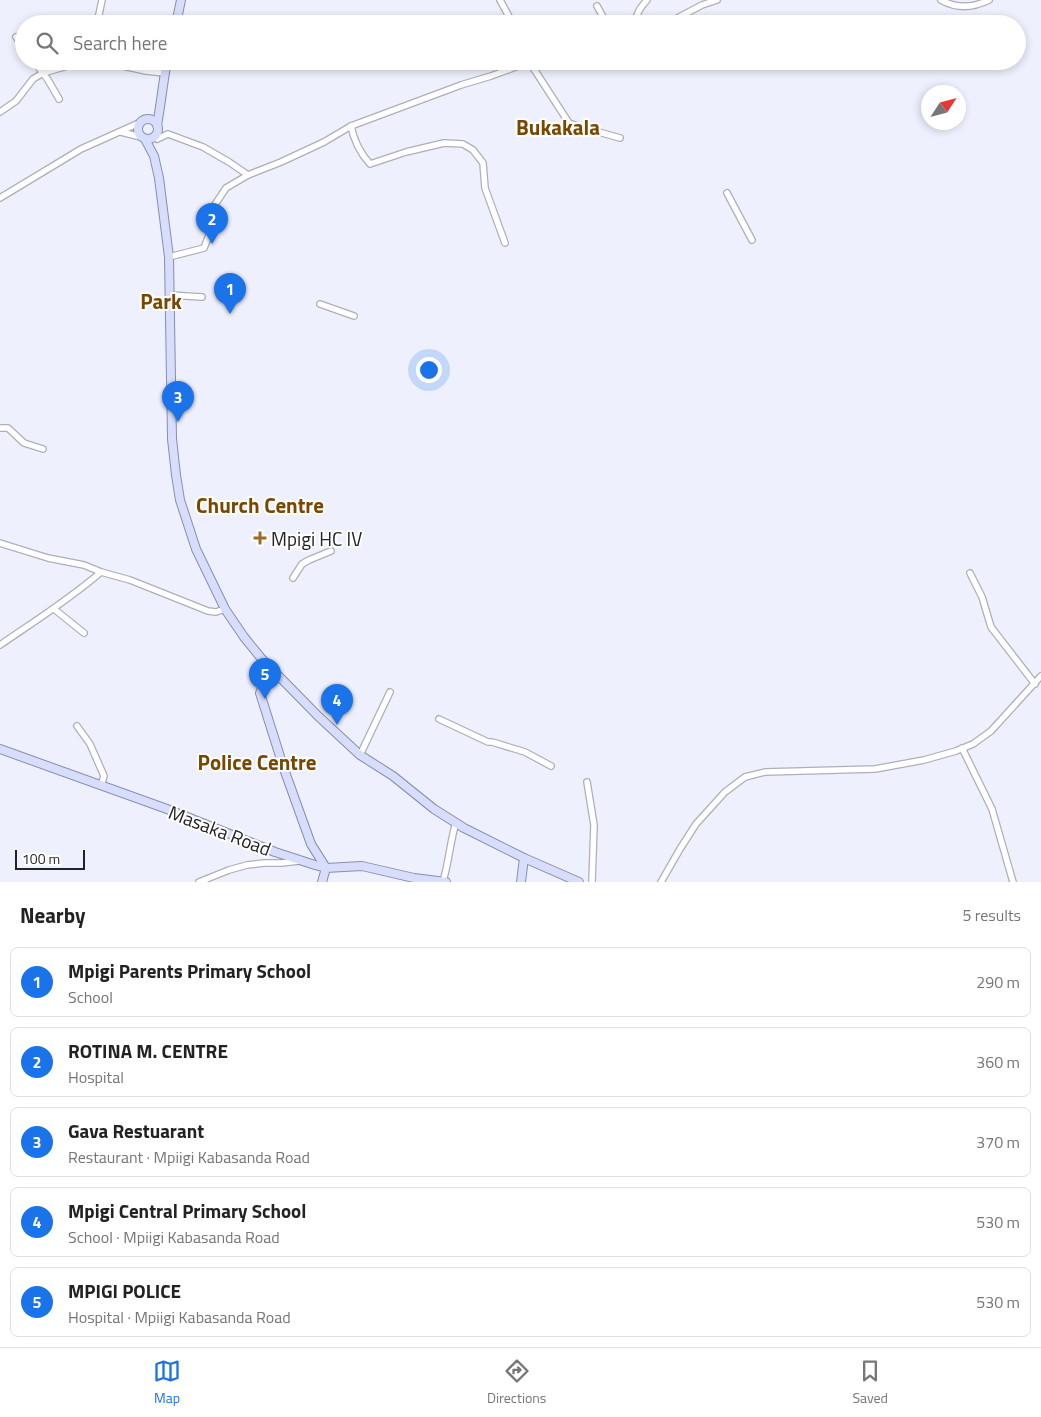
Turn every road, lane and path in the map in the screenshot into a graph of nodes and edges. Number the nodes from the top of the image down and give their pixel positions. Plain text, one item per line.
1 (102, 0) edge
2 (181, 0) edge
3 (500, 0) edge
4 (647, 0) edge
5 (716, 0) edge
6 (941, 0) edge
7 (988, 0) edge
8 (597, 6) dead end
9 (99, 15) edge
10 (178, 15) edge
11 (508, 15) edge
12 (602, 15) edge
13 (637, 15) edge
14 (683, 15) edge
15 (41, 70) edge
16 (54, 70) edge
17 (141, 70) edge
18 (166, 70) edge
19 (507, 70) edge
20 (535, 70) edge
21 (43, 73) junction
22 (165, 73) junction
23 (59, 99) dead end
24 (162, 103) junction
25 (0, 112) edge
26 (147, 119) junction
27 (139, 123) junction
28 (157, 125) junction
29 (350, 126) junction
30 (121, 132) junction
31 (157, 137) junction
32 (143, 138) junction
33 (620, 138) dead end
34 (154, 156) junction
35 (248, 175) junction
36 (727, 193) dead end
37 (0, 198) edge
38 (752, 240) dead end
39 (505, 243) dead end
40 (168, 257) junction
41 (169, 295) junction
42 (202, 297) dead end
43 (320, 304) dead end
44 (354, 316) dead end
45 (0, 428) edge
46 (43, 449) dead end
47 (0, 543) edge
48 (331, 551) dead end
49 (101, 572) junction
50 (970, 573) dead end
51 (293, 578) dead end
52 (54, 609) junction
53 (225, 609) junction
54 (84, 633) dead end
55 (0, 644) edge
56 (276, 673) junction
57 (1041, 676) edge
58 (1035, 684) junction
59 (390, 692) dead end
60 (439, 720) dead end
61 (77, 726) dead end
62 (962, 748) junction
63 (0, 749) edge
64 (360, 756) junction
65 (551, 766) dead end
66 (587, 782) dead end
67 (101, 786) junction
68 (456, 822) junction
69 (524, 858) junction
70 (299, 860) junction
71 (326, 868) junction
72 (199, 882) edge
73 (322, 882) edge
74 (444, 882) edge
75 (522, 882) edge
76 (579, 882) edge
77 (592, 882) edge
78 (661, 882) edge
79 (1013, 882) edge

1 - 9 street
2 - 10 main road
3 - 11 street
4 - 13 street
5 - 14 street
6 - 7 street
8 - 12 street
15 - 21 street
16 - 21 street
17 - 22 street
18 - 22 main road
19 - 29 street
20 - 33 street
21 - 23 street
21 - 25 street
22 - 24 main road
24 - 26 main road
24 - 28 main road
26 - 27 main road
26 - 28 main road
27 - 30 street
27 - 32 main road
28 - 31 main road
29 - 35 street
29 - 39 street
30 - 32 street
30 - 37 street
31 - 32 main road
31 - 34 main road
31 - 35 street
32 - 34 main road
34 - 40 main road
35 - 40 street
36 - 38 street
40 - 41 main road
41 - 42 street
41 - 53 main road
43 - 44 street
45 - 46 street
47 - 49 street
48 - 51 street
49 - 52 street
49 - 53 street
50 - 58 street
52 - 54 street
52 - 55 street
53 - 56 main road
56 - 64 main road
56 - 71 main road
57 - 58 street
58 - 62 street
59 - 64 street
60 - 65 street
61 - 67 street
62 - 78 street
62 - 79 street
63 - 67 main road, Masaka Road
64 - 68 main road
66 - 77 street
67 - 70 main road, Masaka Road
68 - 69 main road
68 - 74 street
69 - 75 main road
69 - 76 main road
70 - 71 main road, Masaka Road
70 - 72 street
71 - 73 main road
71 - 74 main road, Masaka Road

